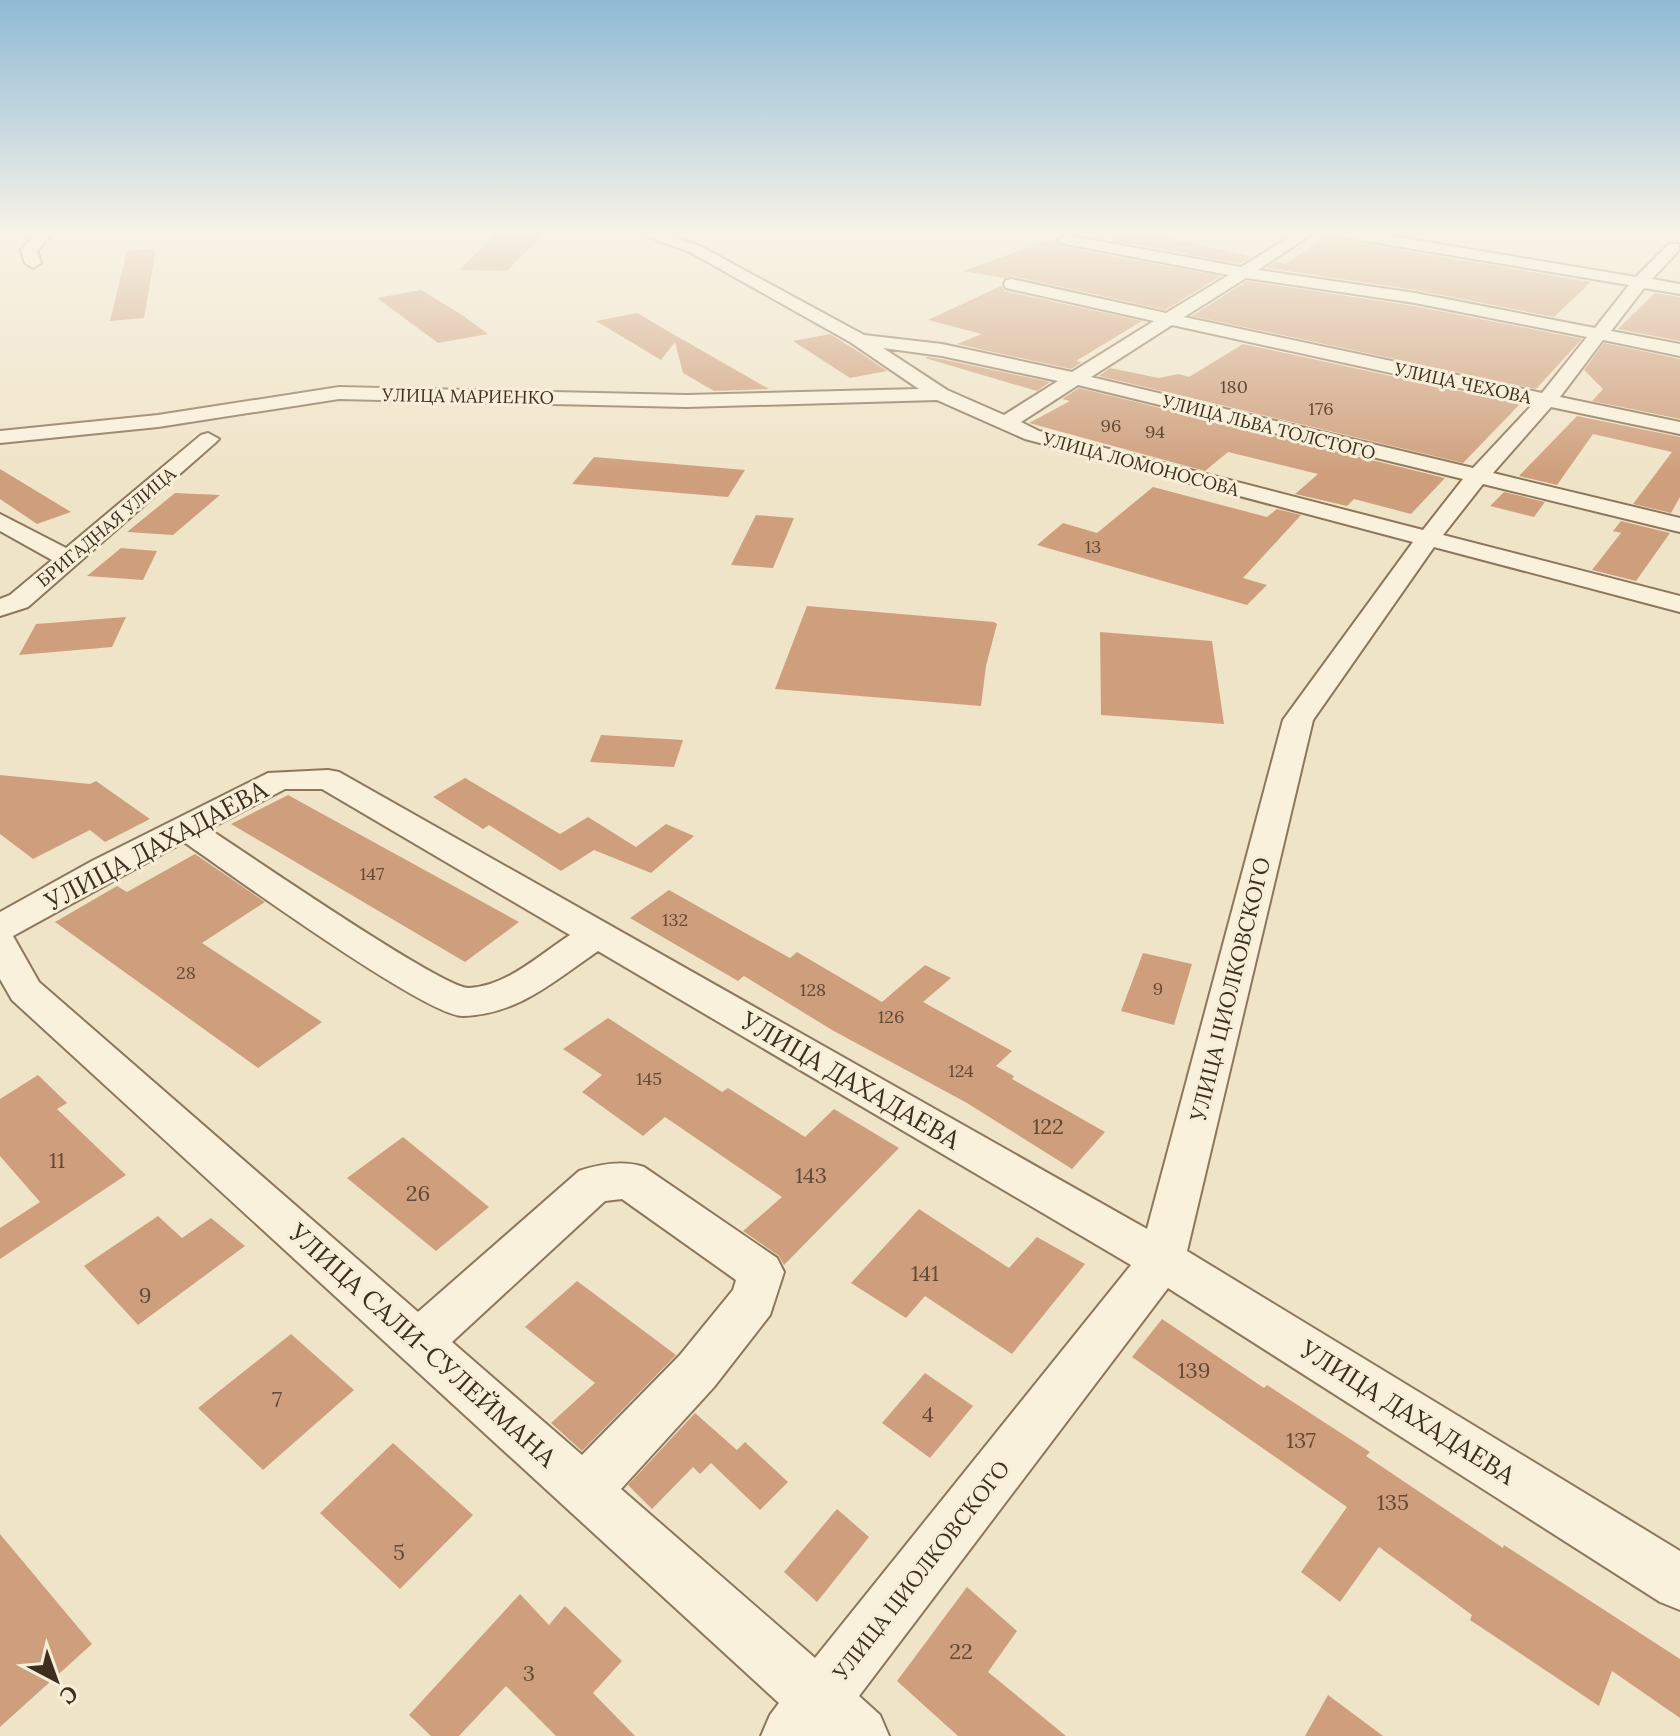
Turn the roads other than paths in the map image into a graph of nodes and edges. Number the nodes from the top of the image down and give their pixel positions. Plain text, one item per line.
1 (809, 312) edge
2 (1141, 312) edge
3 (1179, 312) edge
4 (1485, 312) edge
5 (1617, 312) edge
6 (1169, 318) junction
7 (1599, 335) junction
8 (856, 338) junction
9 (1680, 350) edge
10 (1072, 378) junction
11 (940, 394) junction
12 (1547, 400) junction
13 (1005, 423) junction
14 (1680, 428) edge
15 (0, 437) edge
16 (208, 439) dead end
17 (1476, 478) junction
18 (0, 521) edge
19 (1680, 525) edge
20 (1427, 540) junction
21 (68, 559) junction
22 (1680, 604) edge
23 (0, 608) edge
24 (184, 827) junction
25 (0, 928) edge
26 (597, 934) junction
27 (0, 944) edge
28 (1162, 1260) junction
29 (419, 1342) junction
30 (585, 1489) junction
31 (1680, 1582) edge
32 (806, 1718) edge
33 (859, 1736) edge

1 - 8 street, УЛИЦА ЛОМОНОСОВА
2 - 6 street, УЛИЦА ЧЕХОВА
3 - 6 street
4 - 7 street
5 - 7 street, УЛИЦА ЦИОЛКОВСКОГО
6 - 10 street
6 - 12 street, УЛИЦА ЧЕХОВА
7 - 9 street
7 - 12 street, УЛИЦА ЦИОЛКОВСКОГО
8 - 10 street, УЛИЦА ЛЬВА ТОЛСТОГО
8 - 11 street, УЛИЦА ЛОМОНОСОВА
10 - 13 street
10 - 17 street, УЛИЦА ЛЬВА ТОЛСТОГО
11 - 13 street, УЛИЦА ЛОМОНОСОВА
11 - 15 street, УЛИЦА МАРИЕНКО
12 - 14 street, УЛИЦА ЧЕХОВА
12 - 17 street, УЛИЦА ЦИОЛКОВСКОГО
13 - 20 street, УЛИЦА ЛОМОНОСОВА
16 - 21 street, БРИГАДНАЯ УЛИЦА
17 - 19 street, УЛИЦА ЛЬВА ТОЛСТОГО
17 - 20 street, УЛИЦА ЦИОЛКОВСКОГО
18 - 21 street
20 - 22 street, УЛИЦА ЛОМОНОСОВА
20 - 28 street, УЛИЦА ЦИОЛКОВСКОГО
21 - 23 street, БРИГАДНАЯ УЛИЦА
24 - 25 street, УЛИЦА ДАХАДАЕВА
24 - 26 street, УЛИЦА ДАХАДАЕВА
24 - 26 street
26 - 28 street, УЛИЦА ДАХАДАЕВА
27 - 29 street, УЛИЦА САЛИ-СУЛЕЙМАНА
28 - 31 street, УЛИЦА ДАХАДАЕВА
28 - 32 street, УЛИЦА ЦИОЛКОВСКОГО
29 - 30 street, УЛИЦА САЛИ-СУЛЕЙМАНА
29 - 30 street
30 - 32 street, УЛИЦА САЛИ-СУЛЕЙМАНА
32 - 33 street, УЛИЦА САЛИ-СУЛЕЙМАНА

